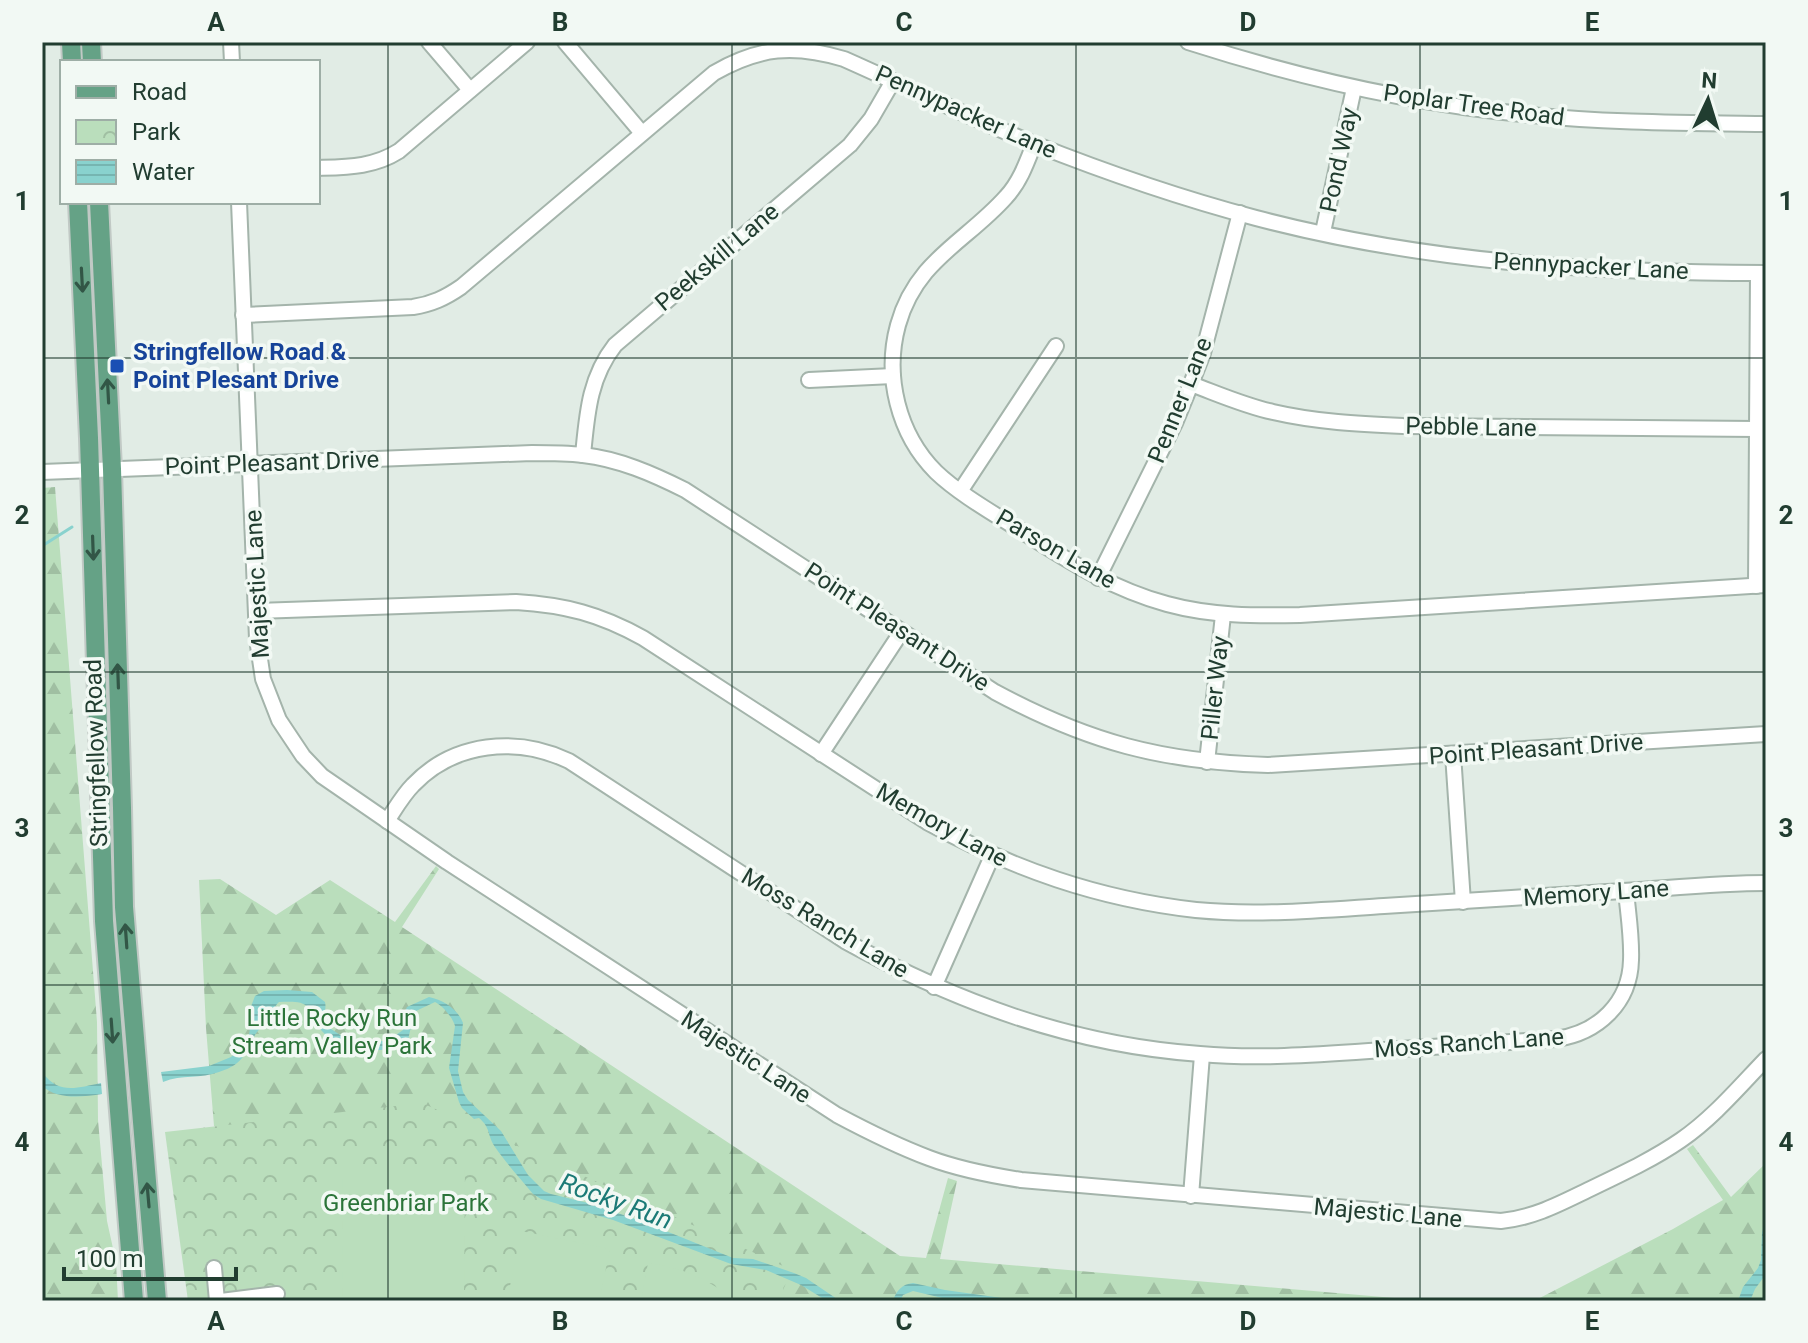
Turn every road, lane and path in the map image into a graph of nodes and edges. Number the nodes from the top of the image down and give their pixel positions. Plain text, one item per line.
1 (429, 42) edge
2 (527, 42) edge
3 (565, 42) edge
4 (1191, 42) edge
5 (893, 81) junction
6 (1354, 88) junction
7 (470, 90) junction
8 (1766, 124) edge
9 (641, 132) junction
10 (1034, 144) junction
11 (320, 168) edge
12 (78, 204) edge
13 (99, 204) edge
14 (239, 204) edge
15 (1240, 213) junction
16 (1323, 232) junction
17 (1762, 273) edge
18 (243, 315) junction
19 (1056, 346) dead end
20 (893, 376) junction
21 (809, 380) dead end
22 (1191, 384) junction
23 (1757, 429) junction
24 (583, 455) junction
25 (249, 464) junction
26 (112, 469) junction
27 (90, 470) junction
28 (42, 472) edge
29 (961, 490) junction
30 (1098, 578) junction
31 (1761, 586) edge
32 (257, 611) junction
33 (1223, 615) junction
34 (902, 631) junction
35 (1766, 734) edge
36 (821, 754) junction
37 (1453, 754) junction
38 (1207, 762) junction
39 (387, 821) junction
40 (992, 856) junction
41 (1766, 883) edge
42 (1626, 891) junction
43 (1463, 902) junction
44 (934, 987) junction
45 (1202, 1055) junction
46 (1766, 1059) edge
47 (1191, 1196) junction
48 (214, 1268) dead end
49 (277, 1294) dead end
50 (134, 1301) edge
51 (157, 1301) edge
52 (219, 1301) edge

1 - 7 street
2 - 7 street
3 - 9 street
4 - 6 street, Poplar Tree Road
5 - 9 street, Pennypacker Lane
5 - 10 street, Pennypacker Lane
5 - 24 street, Peekskill Lane
6 - 8 street, Poplar Tree Road
6 - 16 street, Pond Way
7 - 11 street
9 - 18 street, Pennypacker Lane
10 - 15 street, Pennypacker Lane
10 - 20 street, Parson Lane
12 -> 27 main road, Stringfellow Road
26 -> 13 main road, Stringfellow Road
14 - 18 street, Majestic Lane
15 - 16 street, Pennypacker Lane
15 - 22 street, Penner Lane
16 - 17 street, Pennypacker Lane
17 - 23 street
18 - 25 street, Majestic Lane
19 - 29 street
20 - 21 street
20 - 29 street, Parson Lane
22 - 23 street, Pebble Lane
22 - 30 street, Penner Lane
23 - 31 street
24 - 25 street, Point Pleasant Drive
24 - 34 street, Point Pleasant Drive
25 - 26 street, Point Pleasant Drive
25 - 32 street, Majestic Lane
26 - 27 street, Point Pleasant Drive
51 -> 26 main road, Stringfellow Road
27 - 28 street, Point Pleasant Drive
27 -> 50 main road, Stringfellow Road
29 - 30 street, Parson Lane
30 - 33 street, Parson Lane
31 - 33 street, Parson Lane
32 - 36 street, Memory Lane
32 - 39 street, Majestic Lane
33 - 38 street, Piller Way
34 - 36 street
34 - 38 street, Point Pleasant Drive
35 - 37 street, Point Pleasant Drive
36 - 40 street, Memory Lane
37 - 38 street, Point Pleasant Drive
37 - 43 street
39 - 44 street, Moss Ranch Lane
39 - 47 street, Majestic Lane
40 - 43 street, Memory Lane
40 - 44 street
41 - 42 street, Memory Lane
42 - 43 street, Memory Lane
42 - 45 street, Moss Ranch Lane
44 - 45 street, Moss Ranch Lane
45 - 47 street
46 - 47 street, Majestic Lane
48 - 52 street
49 - 52 street

